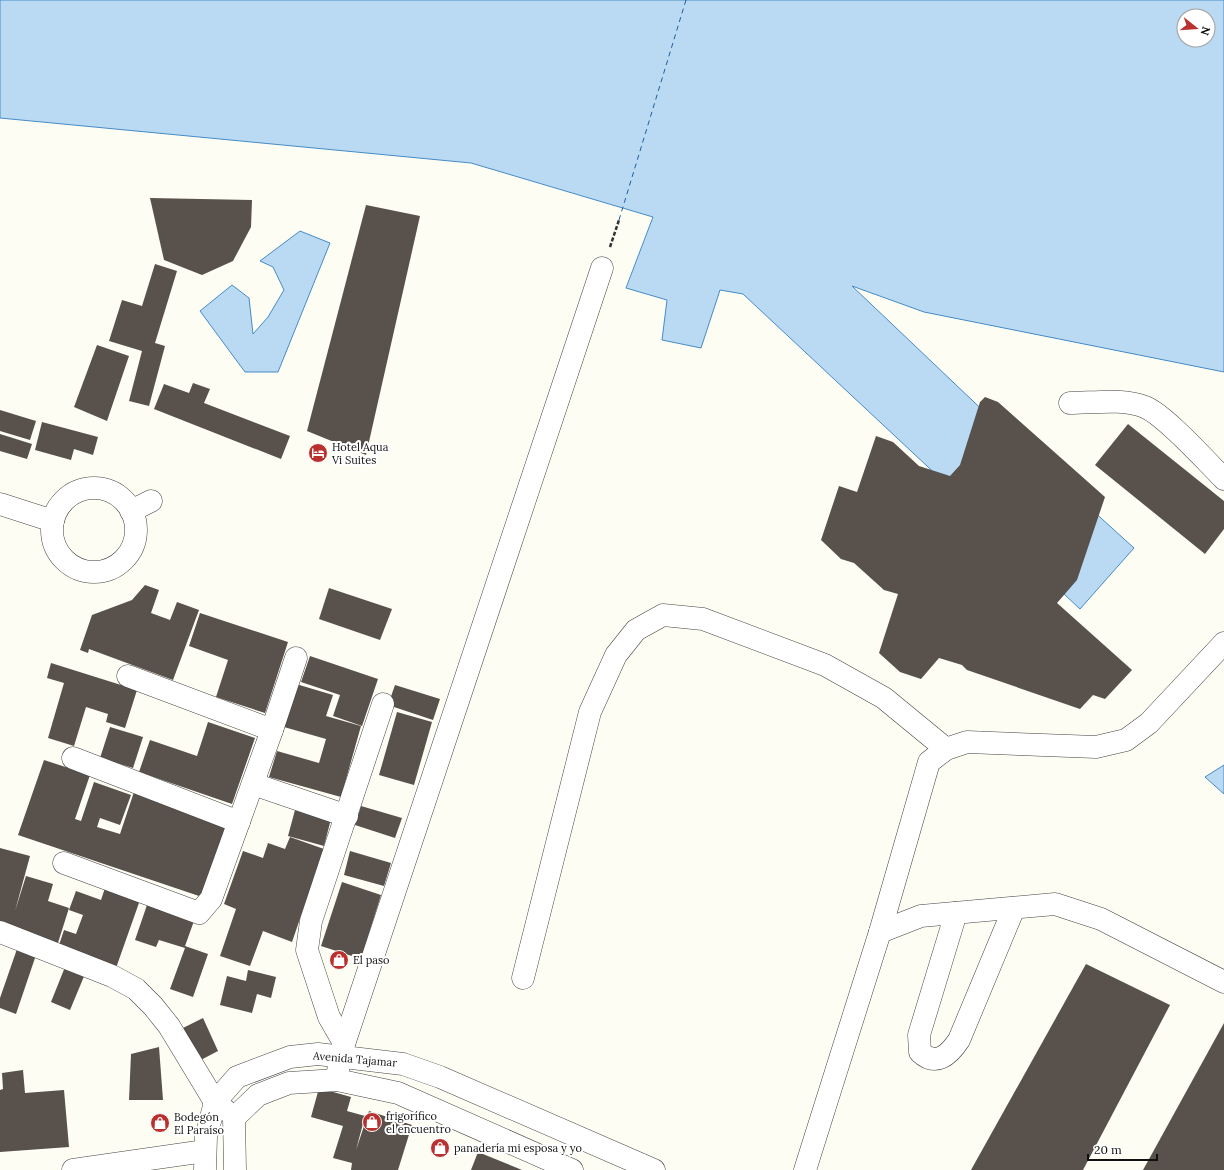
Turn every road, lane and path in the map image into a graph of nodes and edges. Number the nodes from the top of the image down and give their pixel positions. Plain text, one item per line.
1 (619, 220) dead end
2 (602, 268) joint
3 (1070, 403) dead end
4 (1224, 479) edge
5 (151, 501) dead end
6 (0, 504) edge
7 (131, 511) junction
8 (53, 521) junction
9 (1224, 643) edge
10 (296, 658) dead end
11 (128, 676) dead end
12 (383, 704) dead end
13 (272, 730) junction
14 (946, 749) junction
15 (73, 758) dead end
16 (253, 784) junction
17 (347, 816) junction
18 (239, 822) junction
19 (64, 863) dead end
20 (1014, 908) junction
21 (956, 913) junction
22 (0, 932) edge
23 (880, 932) junction
24 (523, 978) dead end
25 (1224, 982) edge
26 (342, 1050) junction
27 (337, 1080) junction
28 (215, 1102) junction
29 (234, 1118) junction
30 (205, 1161) edge
31 (73, 1170) edge
32 (235, 1170) edge
33 (572, 1170) edge
34 (654, 1170) edge
35 (805, 1170) edge

1 - 2 path
2 - 26 street
3 - 4 street
5 - 7 street
6 - 8 street
7 - 8 street
7 - 8 street
9 - 14 street
10 - 13 street
11 - 13 street
12 - 17 street
13 - 16 street
14 - 23 street
14 - 24 street
15 - 18 street
16 - 17 street
16 - 18 street
17 - 26 street
18 - 19 street
20 - 21 street
20 - 21 street
20 - 25 street
21 - 23 street
22 - 28 street
23 - 35 street
26 - 27 street
26 - 28 street, Avenida Tajamar
26 - 34 street, Avenida Tajamar
27 - 29 street, Avenida Tajamar
27 - 33 street, Avenida Tajamar
28 - 29 street
28 - 30 street, Avenida Tajamar
29 - 32 street
30 - 31 street

